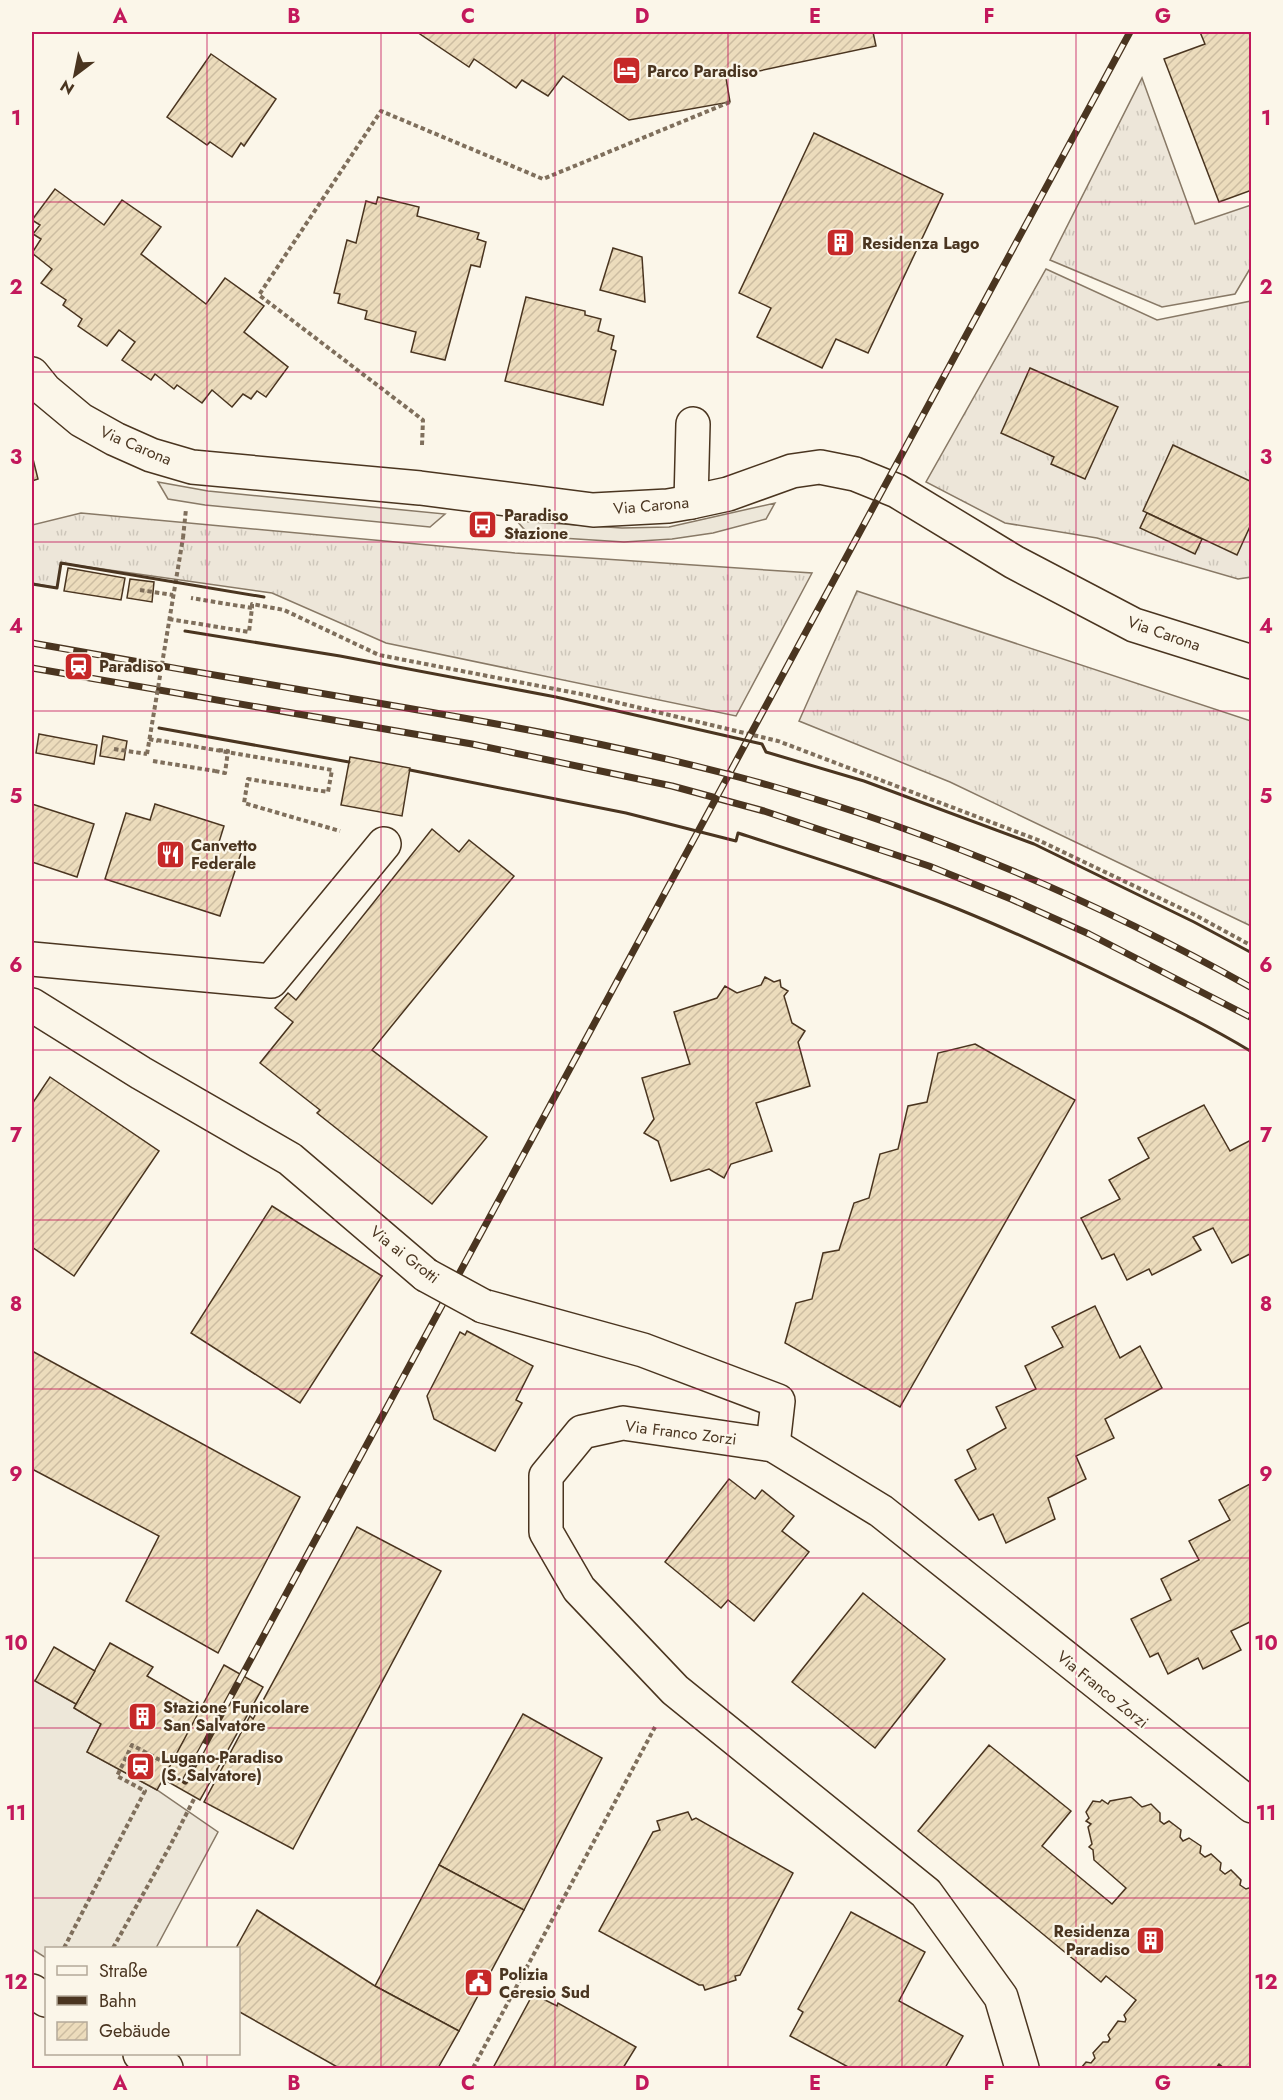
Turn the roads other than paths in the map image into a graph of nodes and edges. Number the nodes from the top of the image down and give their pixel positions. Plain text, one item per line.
1 (32, 374) edge
2 (693, 424) dead end
3 (691, 502) junction
4 (1251, 662) edge
5 (384, 844) road end
6 (32, 959) edge
7 (32, 1005) edge
8 (773, 1445) junction
9 (1251, 1806) edge
10 (32, 1991) edge
11 (45, 1999) edge
12 (142, 2055) edge
13 (166, 2068) edge
14 (1022, 2068) edge

1 - 3 street, Via Carona
2 - 3 street
3 - 4 street, Via Carona
5 - 6 street
7 - 8 street, Via ai Grotti, bridge
8 - 9 street, Via Franco Zorzi
8 - 14 street, Via Franco Zorzi
10 - 11 street
12 - 13 street

